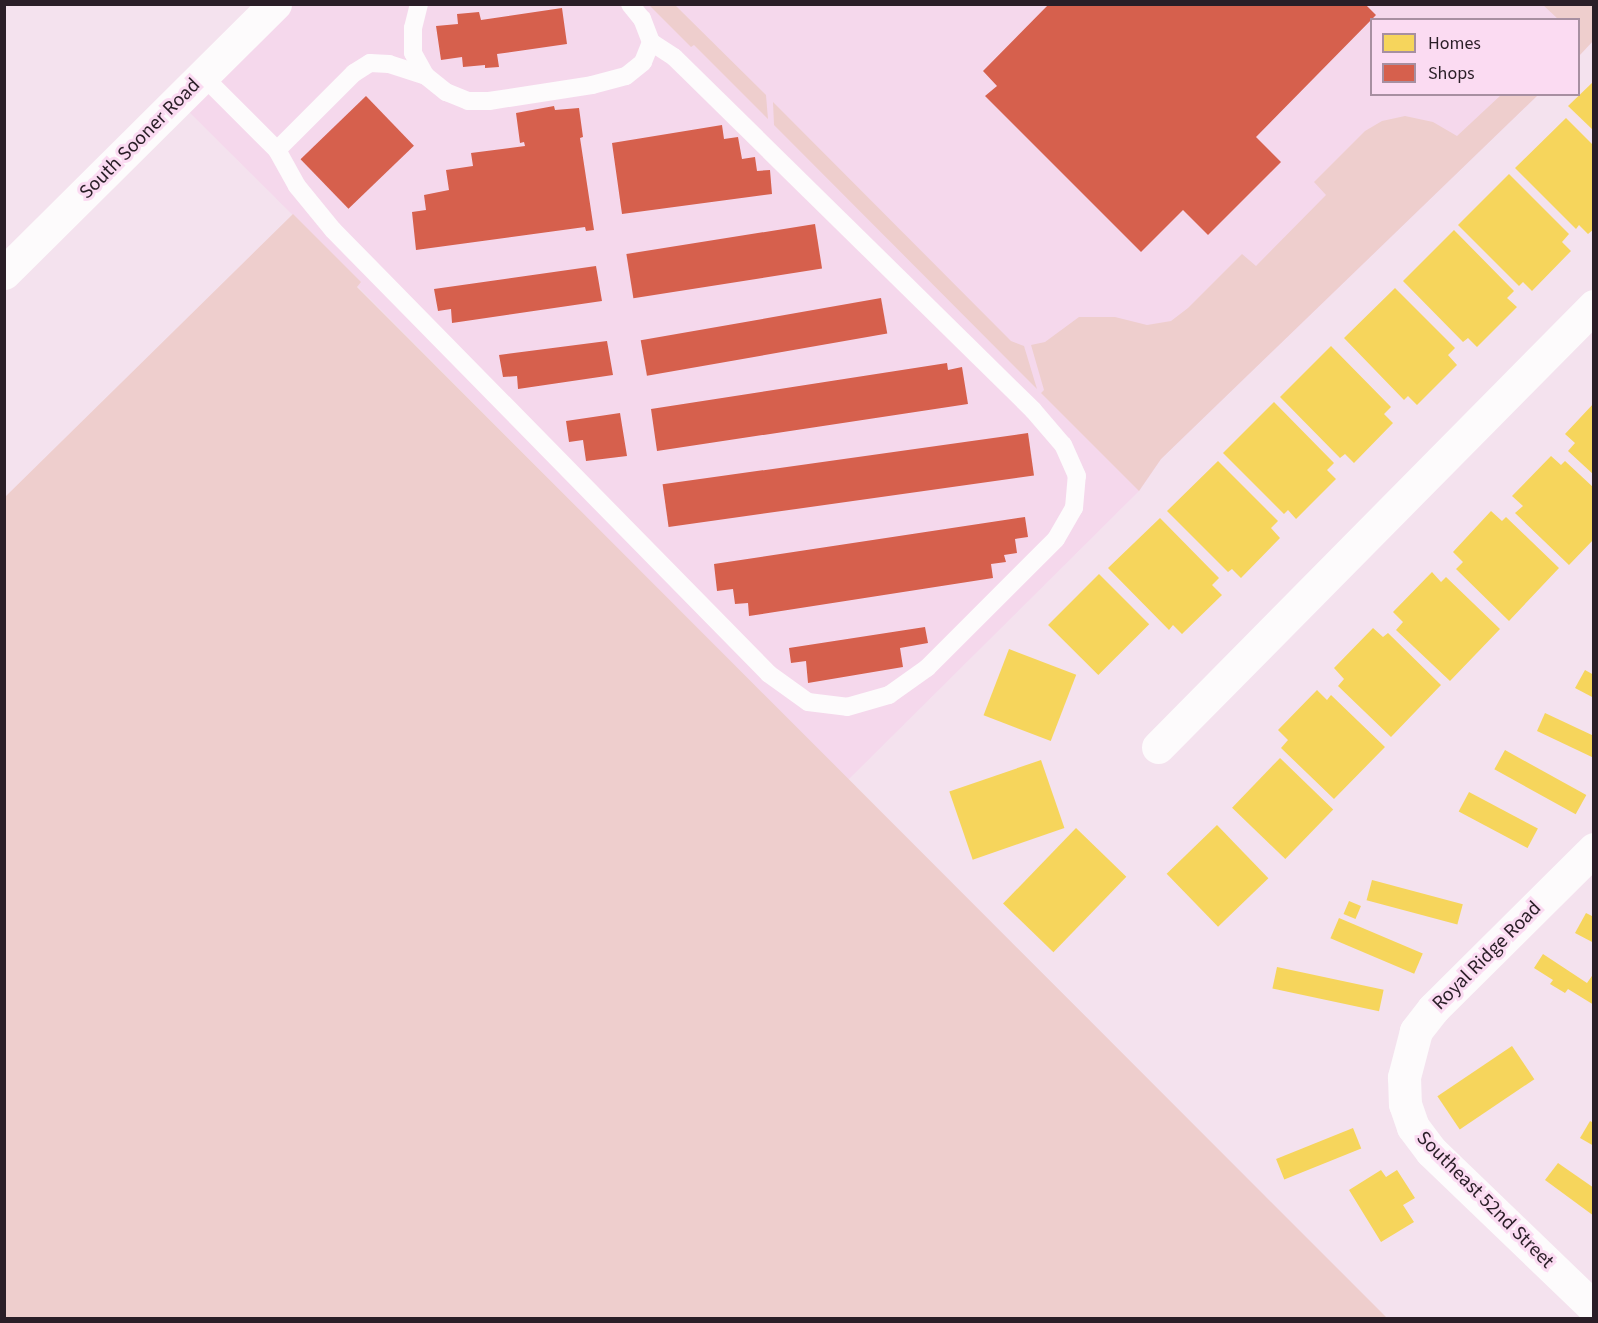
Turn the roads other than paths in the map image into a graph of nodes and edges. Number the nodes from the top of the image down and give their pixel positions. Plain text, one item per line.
1 (275, 4) edge
2 (419, 4) edge
3 (630, 4) edge
4 (651, 42) junction
5 (202, 76) junction
6 (426, 76) junction
7 (277, 150) junction
8 (4, 273) edge
9 (1593, 306) edge
10 (1158, 747) dead end
11 (1593, 849) edge
12 (1404, 1077) joint
13 (1593, 1308) edge

1 - 5 street, South Sooner Road
2 - 6 lane
3 - 4 lane
4 - 6 lane
4 - 7 lane
5 - 7 lane
5 - 8 street, South Sooner Road
6 - 7 lane
9 - 10 street
11 - 12 street, Royal Ridge Road
12 - 13 street, Southeast 52nd Street

